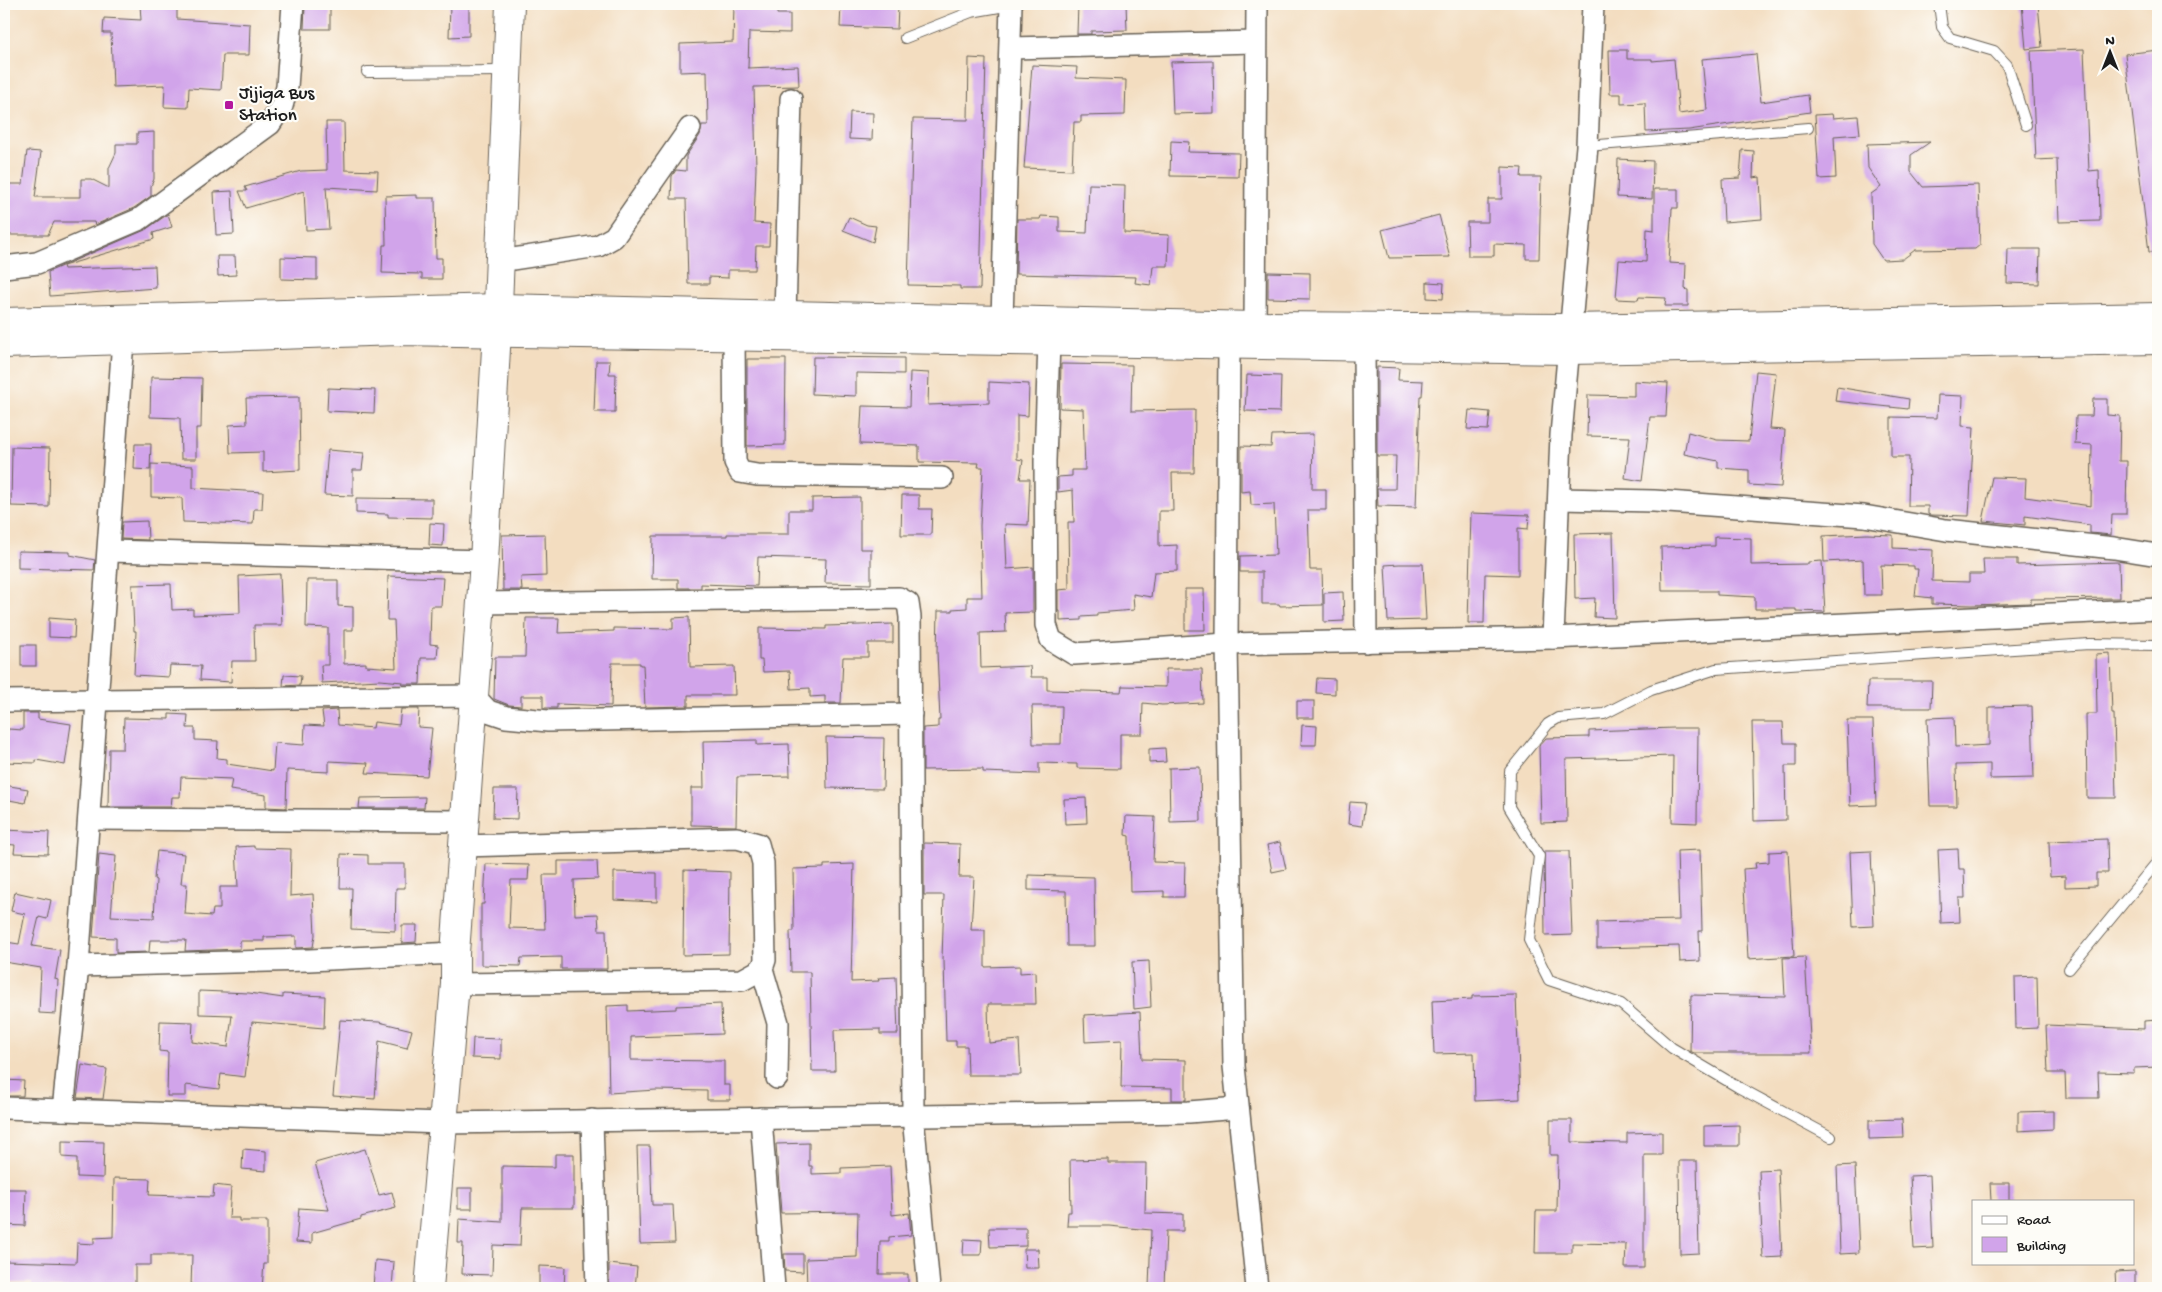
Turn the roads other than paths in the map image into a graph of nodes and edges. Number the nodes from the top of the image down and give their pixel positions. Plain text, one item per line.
1 (293, 4) edge
2 (510, 4) edge
3 (1257, 4) edge
4 (1593, 4) edge
5 (1939, 4) edge
6 (1011, 5) edge
7 (905, 38) dead end
8 (1256, 42) junction
9 (1011, 48) junction
10 (507, 71) junction
11 (367, 72) dead end
12 (791, 99) dead end
13 (2026, 124) dead end
14 (690, 128) dead end
15 (1808, 128) dead end
16 (1587, 146) junction
17 (500, 261) junction
18 (4, 267) edge
19 (784, 315) junction
20 (2158, 317) edge
21 (497, 320) junction
22 (1002, 320) junction
23 (4, 322) edge
24 (1255, 326) junction
25 (734, 336) junction
26 (1569, 339) junction
27 (123, 340) junction
28 (2158, 340) edge
29 (1049, 342) junction
30 (4, 344) edge
31 (1229, 346) junction
32 (1364, 348) junction
33 (942, 478) dead end
34 (1559, 499) junction
35 (109, 551) junction
36 (2158, 556) edge
37 (484, 562) junction
38 (481, 603) junction
39 (2158, 609) edge
40 (1553, 638) junction
41 (1366, 642) junction
42 (1227, 644) junction
43 (2158, 645) edge
44 (474, 696) junction
45 (4, 701) edge
46 (98, 701) junction
47 (911, 714) junction
48 (89, 819) junction
49 (464, 834) junction
50 (2158, 861) edge
51 (455, 953) junction
52 (78, 966) junction
53 (762, 969) junction
54 (2068, 969) dead end
55 (455, 984) junction
56 (776, 1078) dead end
57 (4, 1108) edge
58 (1238, 1108) junction
59 (63, 1110) junction
60 (914, 1116) junction
61 (761, 1118) junction
62 (592, 1120) junction
63 (442, 1123) junction
64 (1831, 1137) dead end
65 (429, 1288) edge
66 (597, 1288) edge
67 (774, 1288) edge
68 (929, 1288) edge
69 (1257, 1288) edge

1 - 18 street
2 - 10 main road
3 - 8 street
4 - 16 street
5 - 13 lane
6 - 7 lane
6 - 9 street
8 - 9 street
8 - 24 street
9 - 22 street
10 - 11 lane
10 - 17 main road
12 - 19 street
14 - 17 street
15 - 16 lane
16 - 26 street
17 - 21 main road
19 - 21 main road
19 - 22 main road
20 - 26 main road
21 - 23 main road
21 - 25 main road
21 - 27 main road
21 - 37 main road
22 - 24 main road
24 - 26 main road
25 - 29 main road
25 - 33 street
26 - 28 main road
26 - 32 main road
26 - 34 street
27 - 30 main road
27 - 35 street
29 - 31 main road
29 - 42 street
31 - 32 main road
31 - 42 street
32 - 41 street
34 - 36 street
34 - 40 street
35 - 37 street
35 - 46 street
37 - 38 main road
38 - 44 main road
38 - 47 street
39 - 40 street
40 - 41 street
41 - 42 street
42 - 58 street
43 - 64 lane
44 - 46 street
44 - 47 street
44 - 49 main road
45 - 46 street
46 - 48 street
47 - 60 street
48 - 49 street
48 - 52 street
49 - 51 main road
49 - 53 street
50 - 54 lane
51 - 52 street
51 - 55 main road
52 - 59 street
53 - 55 street
53 - 56 street
55 - 63 main road
57 - 59 street
58 - 60 street
58 - 69 street
59 - 63 street
60 - 61 street
60 - 68 street
61 - 62 street
61 - 67 street
62 - 63 street
62 - 66 street
63 - 65 main road

